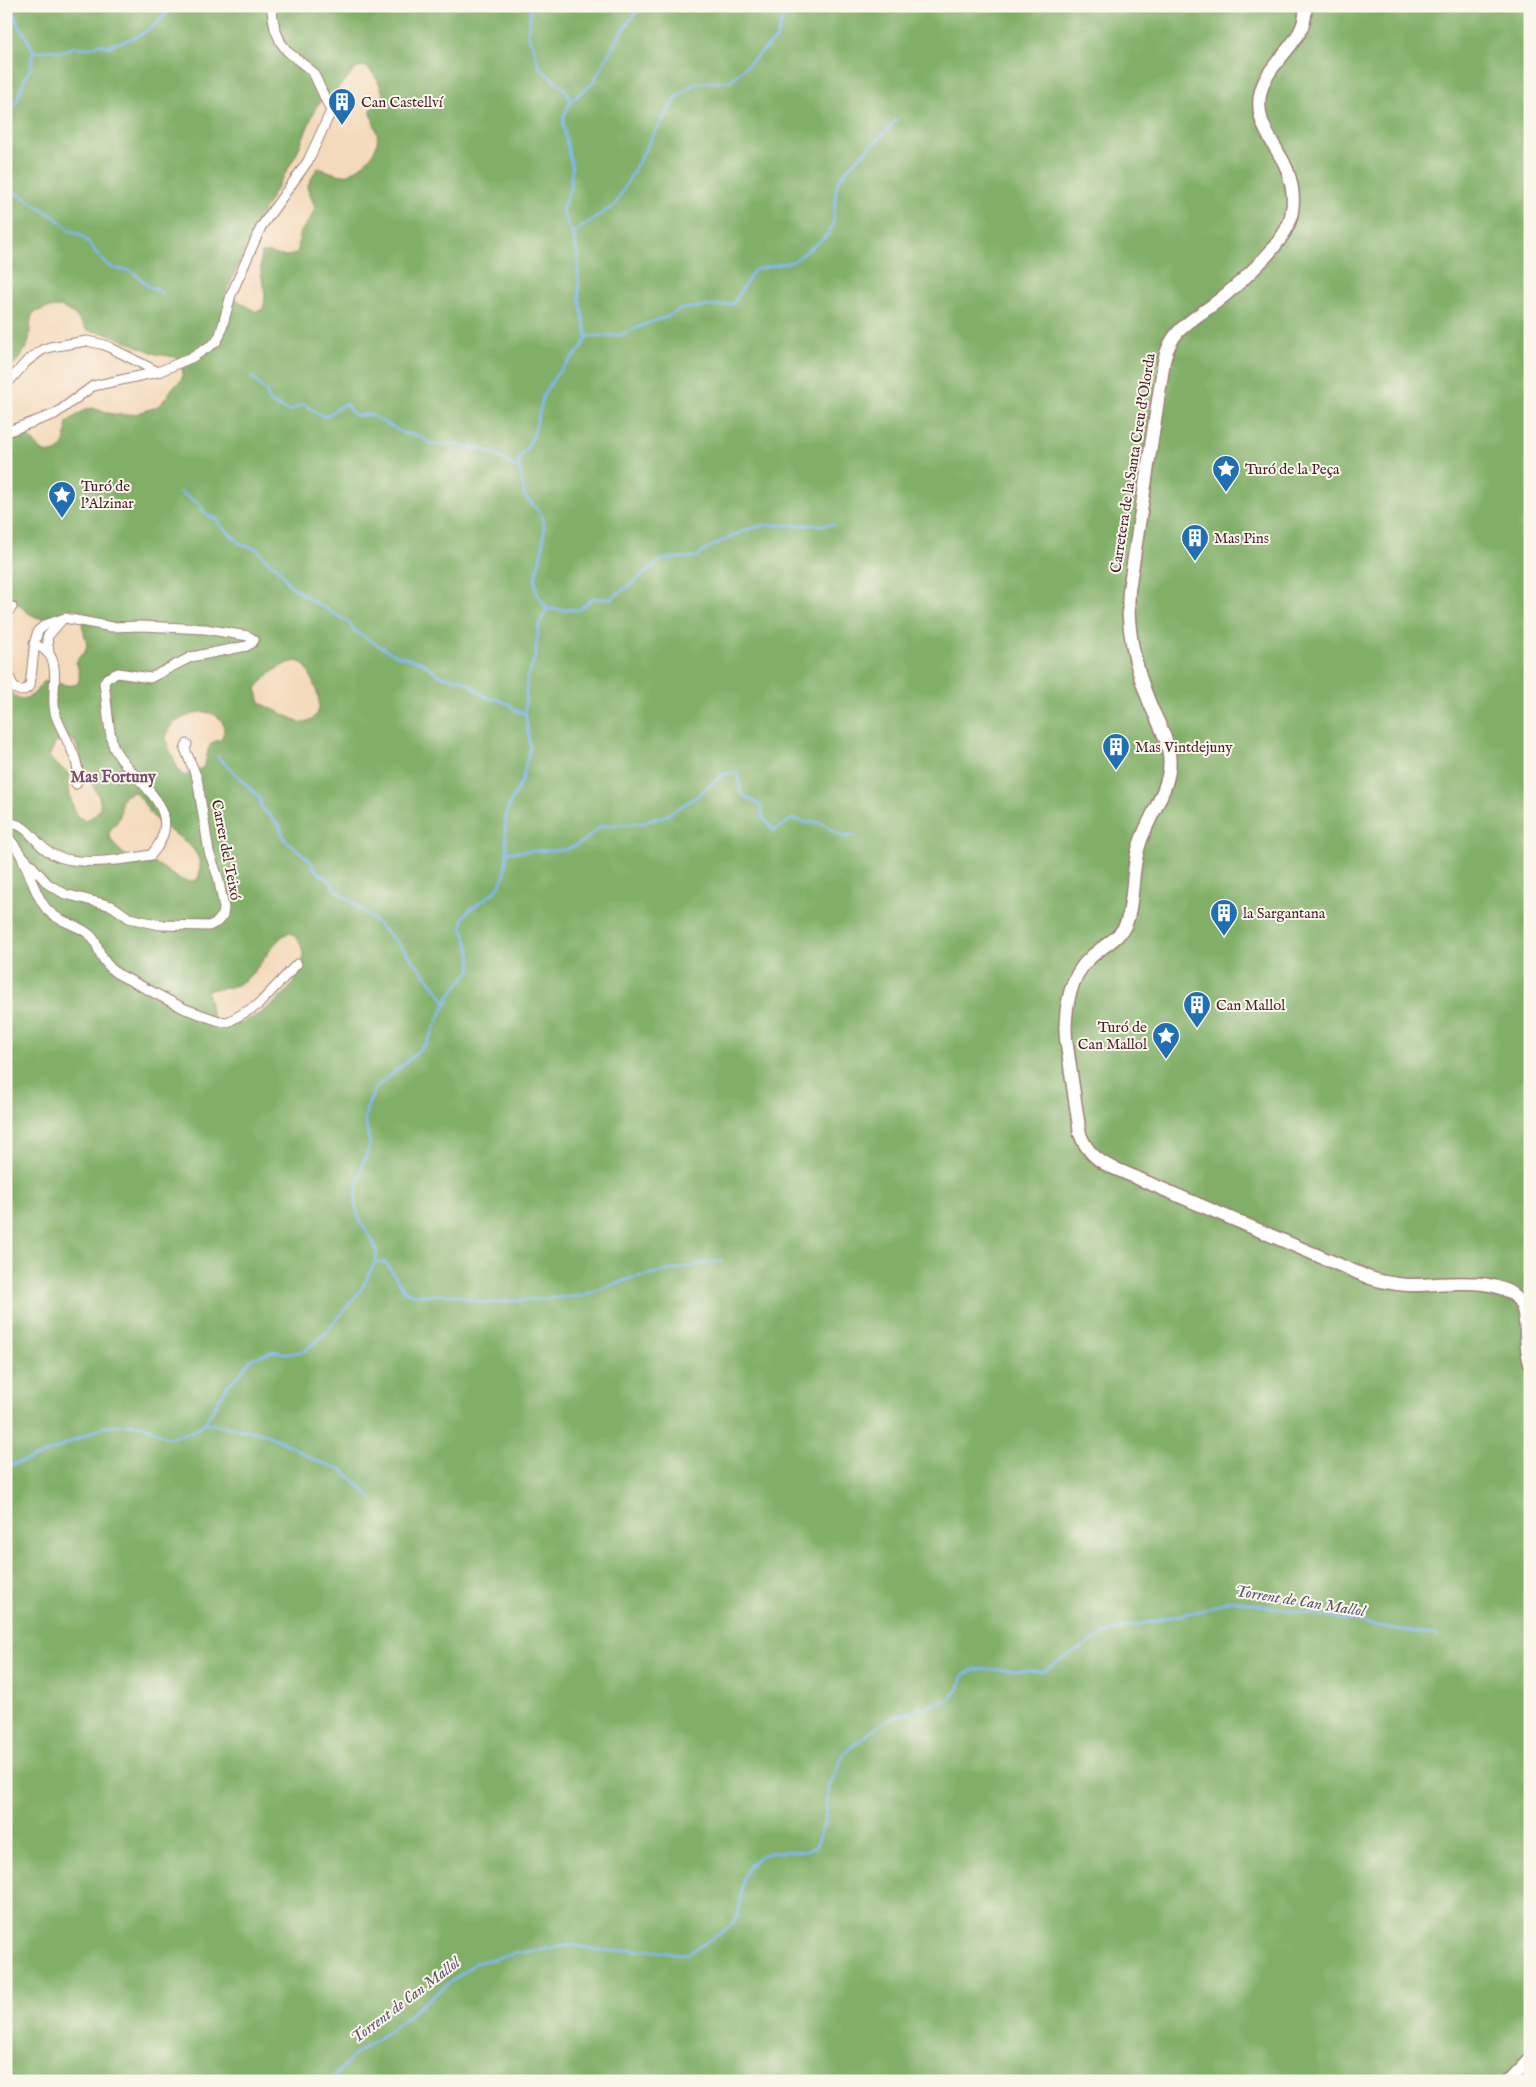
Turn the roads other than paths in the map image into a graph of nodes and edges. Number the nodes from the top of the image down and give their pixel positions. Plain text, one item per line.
1 (271, 6) edge
2 (1305, 6) edge
3 (158, 372) junction
4 (6, 385) edge
5 (6, 432) edge
6 (65, 618) junction
7 (34, 644) junction
8 (49, 653) junction
9 (6, 670) edge
10 (187, 744) dead end
11 (76, 784) dead end
12 (6, 822) edge
13 (6, 836) edge
14 (20, 853) junction
15 (297, 964) dead end
16 (1530, 1363) edge
17 (1530, 2059) edge
18 (1509, 2081) edge

1 - 3 street
2 - 16 main road, Carretera de la Santa Creu d'Olorda
3 - 4 street
3 - 5 street
6 - 7 street
6 - 8 street
6 - 12 street
7 - 8 street
7 - 9 street
8 - 11 street
10 - 14 street, Carrer del Teixó
13 - 14 street
14 - 15 street
17 - 18 main road

